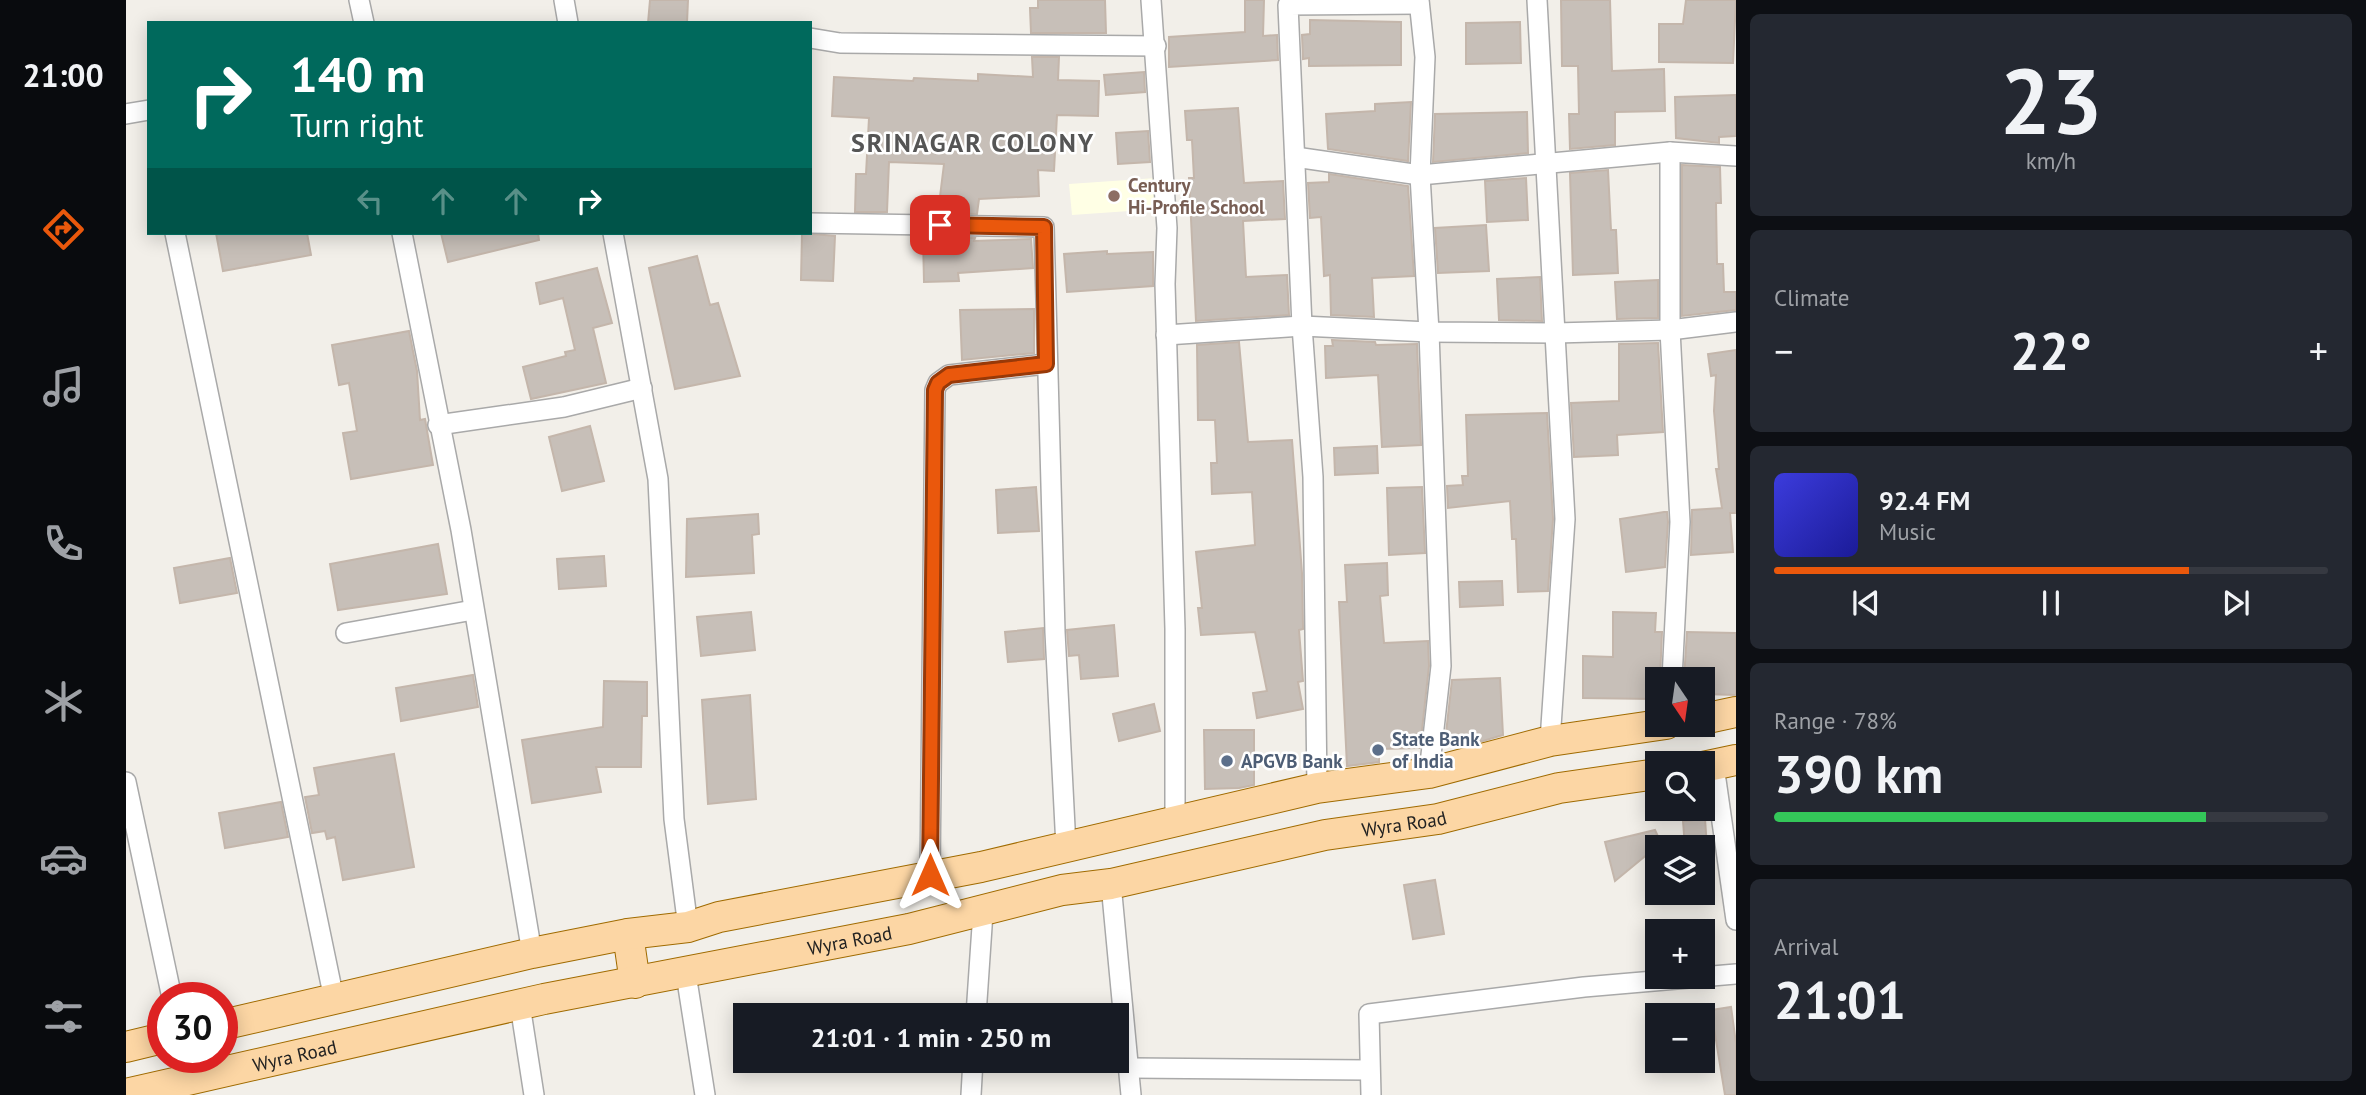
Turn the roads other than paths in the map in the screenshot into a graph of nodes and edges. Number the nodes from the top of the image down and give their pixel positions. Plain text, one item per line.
1 (359, 0) edge
2 (564, 0) edge
3 (1151, 0) edge
4 (1537, 0) edge
5 (1419, 2) edge
6 (364, 21) edge
7 (568, 21) edge
8 (812, 38) edge
9 (1156, 47) junction
10 (147, 110) edge
11 (126, 114) edge
12 (1670, 152) junction
13 (1736, 156) edge
14 (1295, 157) junction
15 (1545, 164) junction
16 (1420, 175) junction
17 (812, 223) edge
18 (175, 235) edge
19 (402, 235) edge
20 (613, 235) edge
21 (1736, 322) edge
22 (1302, 326) junction
23 (1670, 330) junction
24 (1429, 332) junction
25 (1555, 333) junction
26 (1166, 335) junction
27 (1046, 364) junction
28 (642, 388) junction
29 (438, 425) junction
30 (473, 610) junction
31 (346, 633) dead end
32 (1673, 667) edge
33 (1736, 712) edge
34 (1715, 716) edge
35 (1645, 727) edge
36 (1550, 741) junction
37 (1718, 764) edge
38 (1429, 773) junction
39 (1645, 776) edge
40 (126, 782) edge
41 (1317, 788) junction
42 (1264, 800) junction
43 (1175, 819) junction
44 (1066, 847) junction
45 (1270, 847) junction
46 (930, 875) junction
47 (1111, 884) junction
48 (983, 912) junction
49 (1736, 920) edge
50 (688, 926) junction
51 (628, 934) junction
52 (533, 953) junction
53 (686, 974) junction
54 (1736, 974) edge
55 (169, 982) edge
56 (635, 983) junction
57 (334, 999) junction
58 (977, 1003) edge
59 (520, 1005) junction
60 (238, 1021) edge
61 (147, 1042) edge
62 (126, 1047) edge
63 (1131, 1068) junction
64 (1369, 1070) junction
65 (972, 1073) edge
66 (126, 1094) edge
67 (534, 1095) edge
68 (705, 1095) edge
69 (971, 1095) edge
70 (1131, 1095) edge
71 (1371, 1095) edge

1 - 6 street
2 - 7 street
3 - 9 street
4 - 15 street
5 - 14 street
5 - 16 street
8 - 9 street
9 - 26 street
10 - 11 street
12 - 13 street
12 - 15 street
12 - 23 street
14 - 16 street
14 - 22 street
15 - 16 street
15 - 25 street
16 - 24 street
17 - 27 street
18 - 57 street
19 - 29 street
20 - 28 street
21 - 23 street
22 - 24 street
22 - 26 street
22 - 41 street
23 - 25 street
23 - 32 street
24 - 25 street
24 - 38 street
25 - 36 street
26 - 43 street
27 - 44 street
27 - 46 street
28 - 29 street
28 - 50 street
29 - 30 street
30 - 31 street
30 - 52 street
33 - 34 main road
35 - 36 main road
36 - 38 main road
37 - 49 street
38 - 41 main road
39 - 45 main road, Wyra Road
40 - 55 street
41 - 42 main road
42 - 43 main road
42 - 45 main road
43 - 44 main road
44 - 46 main road
45 - 47 main road, Wyra Road
46 - 50 main road
47 - 48 main road, Wyra Road
47 - 63 street
48 - 53 main road, Wyra Road
48 - 58 street
50 - 51 main road
51 - 52 main road
51 - 56 main road
52 - 57 main road
53 - 56 main road, Wyra Road
53 - 68 street
54 - 64 street
56 - 59 main road, Wyra Road
57 - 60 main road
59 - 66 main road, Wyra Road
59 - 67 street
61 - 62 main road
63 - 64 street
63 - 70 street
64 - 71 street
65 - 69 street

